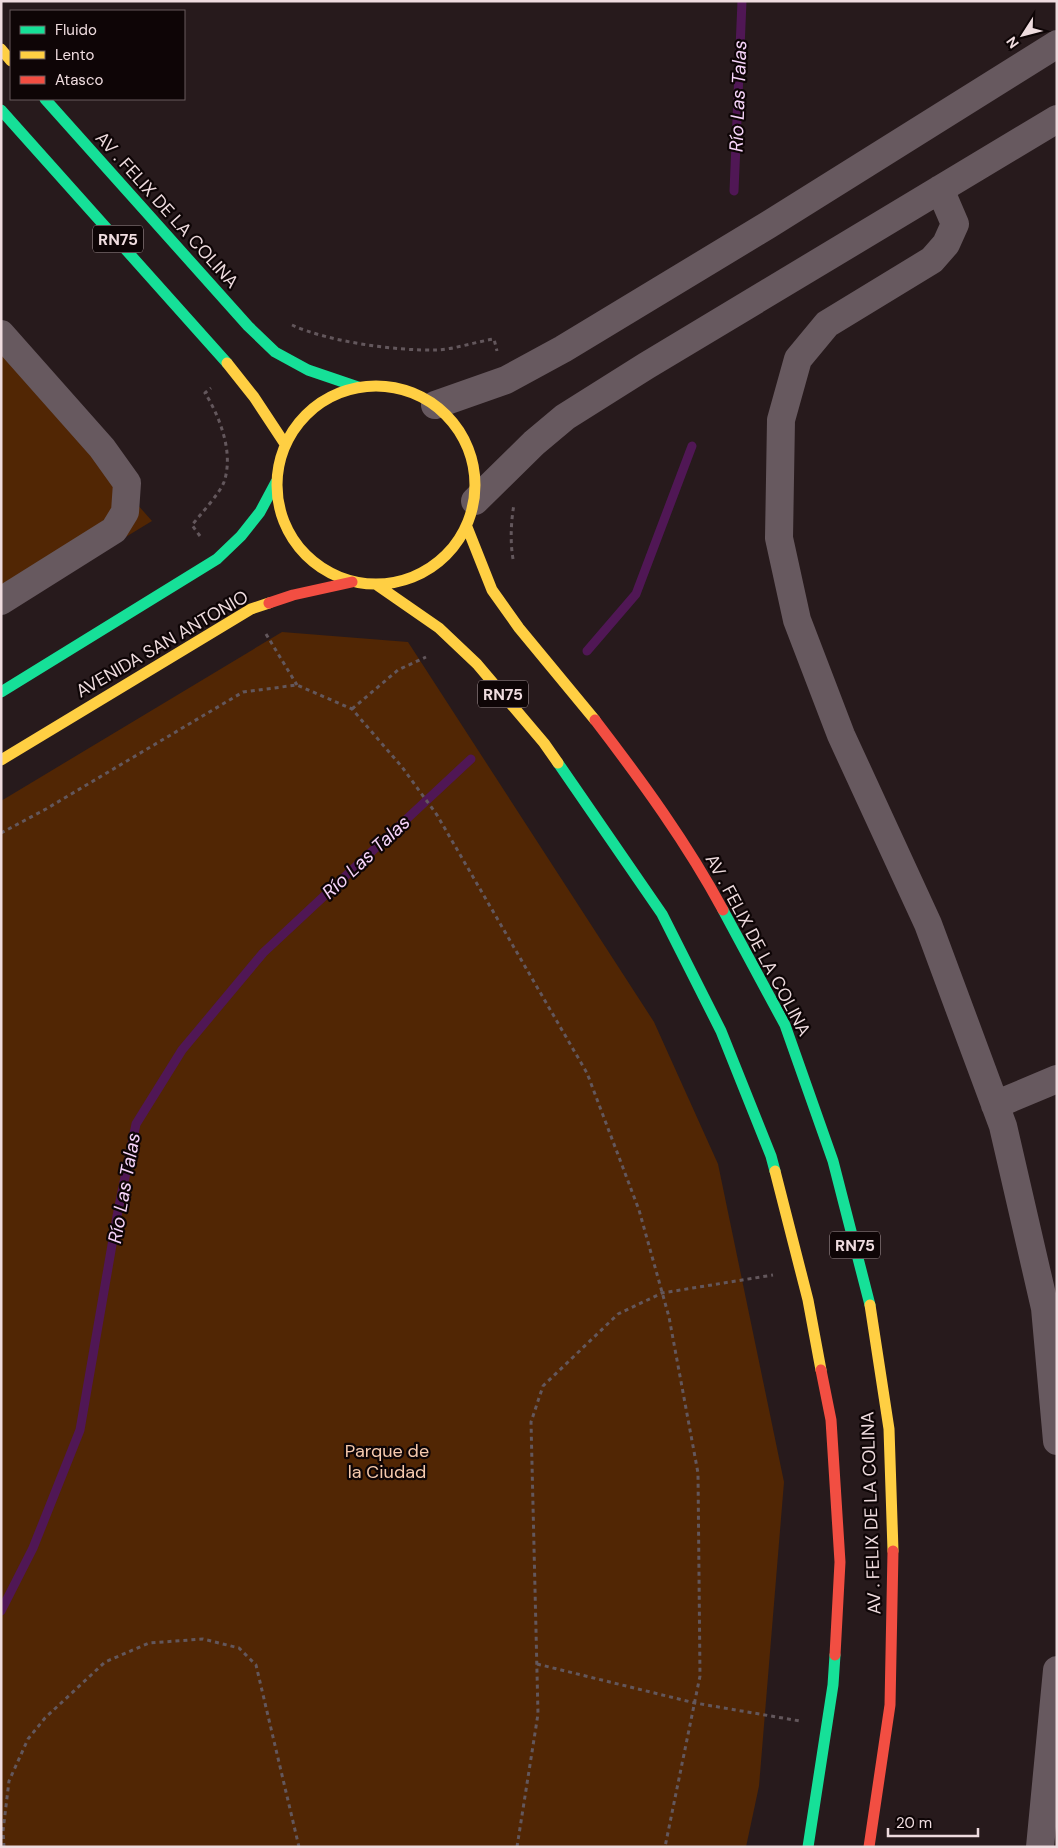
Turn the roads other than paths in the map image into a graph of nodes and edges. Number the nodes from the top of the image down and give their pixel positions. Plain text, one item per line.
1 (1057, 44) edge
2 (1, 49) edge
3 (10, 60) edge
4 (46, 100) edge
5 (1, 110) edge
6 (1054, 121) edge
7 (940, 189) junction
8 (1, 334) edge
9 (358, 387) junction
10 (435, 405) junction
11 (285, 444) junction
12 (276, 482) junction
13 (475, 501) junction
14 (467, 526) junction
15 (352, 582) junction
16 (377, 586) junction
17 (1, 602) edge
18 (1, 692) edge
19 (1, 760) edge
20 (1057, 1079) edge
21 (995, 1105) junction
22 (1057, 1441) edge
23 (1057, 1670) edge
24 (808, 1847) edge
25 (869, 1847) edge
26 (1040, 1847) edge

1 - 10 street
2 - 3 main road
4 - 9 main road, AV . FELIX DE LA COLINA / RN75
5 - 11 main road, RN75
6 - 7 street
7 - 13 street
7 - 21 street
8 - 17 street
9 - 10 main road
9 - 11 main road
10 - 13 main road
11 - 12 main road
12 - 15 main road
12 - 18 main road
13 - 14 main road
14 - 16 main road
14 - 25 main road, AV . FELIX DE LA COLINA / RN75
15 - 16 main road
15 - 19 main road, AVENIDA SAN ANTONIO
16 - 24 main road, AV . FELIX DE LA COLINA / RN75
20 - 21 street
21 - 22 street
23 - 26 street

